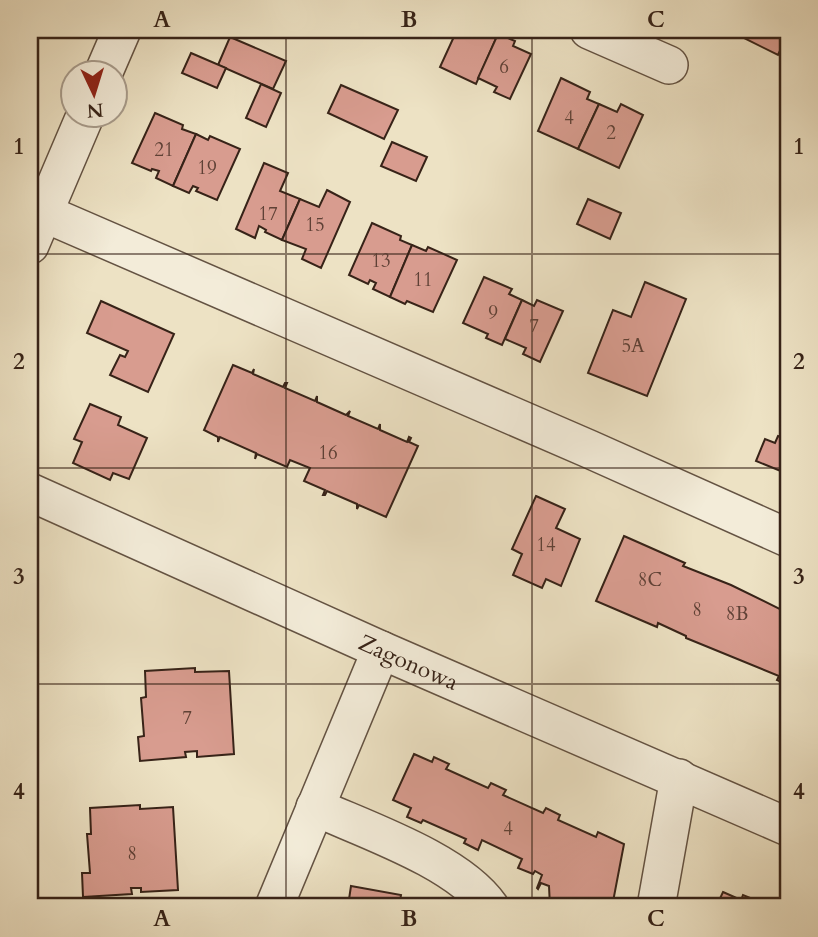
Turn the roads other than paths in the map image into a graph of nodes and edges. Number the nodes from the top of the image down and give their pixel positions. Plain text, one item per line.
1 (122, 30) edge
2 (589, 30) edge
3 (109, 60) edge
4 (669, 65) dead end
5 (78, 130) edge
6 (34, 222) edge
7 (30, 492) edge
8 (788, 538) edge
9 (381, 649) junction
10 (679, 778) junction
11 (315, 807) junction
12 (788, 827) edge
13 (274, 907) edge
14 (490, 907) edge
15 (656, 907) edge

1 - 3 street
2 - 4 street
5 - 6 street
6 - 8 street
7 - 9 street, Zagonowa
9 - 10 street, Zagonowa
9 - 11 street
10 - 12 street, Zagonowa
10 - 15 street
11 - 13 street
11 - 14 street

